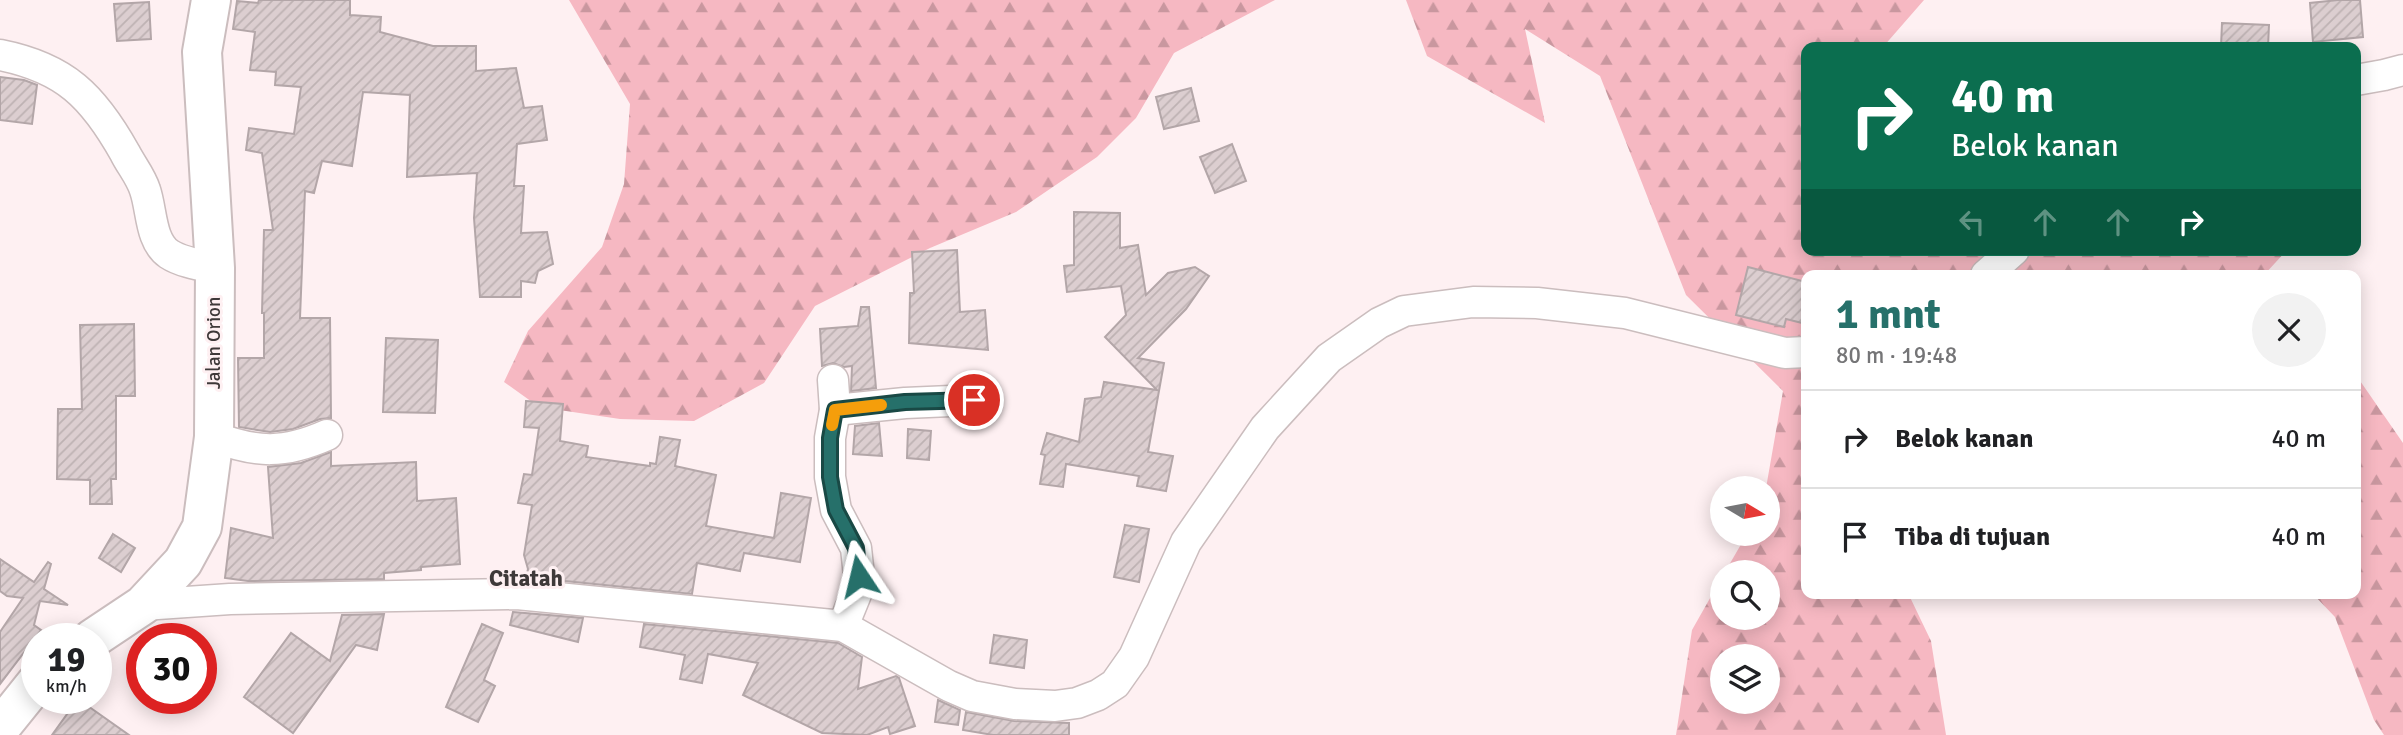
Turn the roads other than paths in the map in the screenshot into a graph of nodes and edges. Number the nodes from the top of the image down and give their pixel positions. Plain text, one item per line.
1 (211, 0) edge
2 (0, 55) edge
3 (2403, 70) edge
4 (2361, 79) edge
5 (2007, 256) edge
6 (215, 268) junction
7 (1992, 270) edge
8 (1801, 352) edge
9 (833, 380) dead end
10 (974, 400) dead end
11 (835, 410) junction
12 (327, 435) dead end
13 (214, 437) junction
14 (143, 605) junction
15 (112, 626) edge
16 (843, 626) junction
17 (21, 702) edge
18 (0, 728) edge

1 - 6 highway, Jalan Orion
2 - 6 street
3 - 4 street
5 - 7 street
6 - 13 highway, Jalan Orion
8 - 16 street
9 - 11 street
10 - 11 street
11 - 16 street
12 - 13 street
13 - 14 highway, Jalan Orion
14 - 15 highway, Jalan Orion
14 - 16 street
17 - 18 highway

